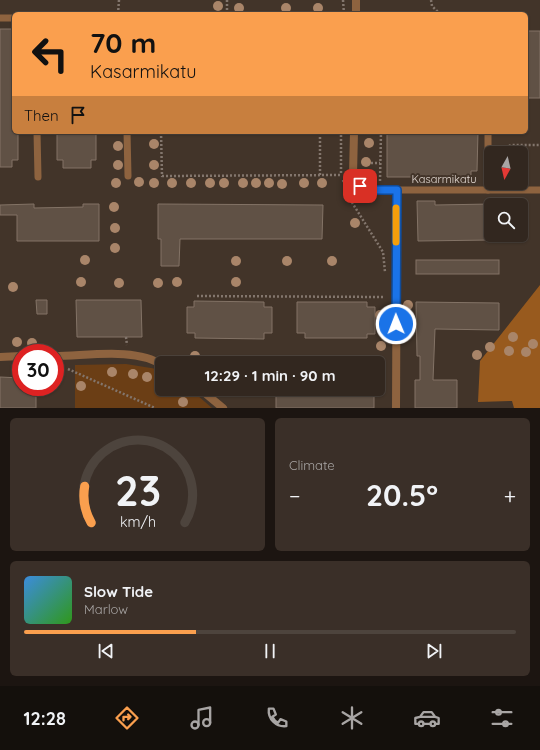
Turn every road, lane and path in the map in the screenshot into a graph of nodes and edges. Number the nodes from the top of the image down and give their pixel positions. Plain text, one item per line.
1 (119, 0) edge
2 (343, 0) edge
3 (356, 0) edge
4 (431, 0) edge
5 (118, 12) edge
6 (344, 12) edge
7 (356, 12) edge
8 (438, 12) edge
9 (0, 18) edge
10 (12, 18) edge
11 (37, 134) edge
12 (127, 134) edge
13 (161, 134) edge
14 (320, 134) edge
15 (342, 134) edge
16 (354, 134) edge
17 (381, 134) edge
18 (488, 134) edge
19 (540, 145) edge
20 (488, 146) edge
21 (509, 146) edge
22 (320, 175) junction
23 (342, 175) junction
24 (128, 176) dead end
25 (38, 177) dead end
26 (388, 182) dead end
27 (397, 190) junction
28 (484, 190) edge
29 (528, 190) edge
30 (540, 190) edge
31 (385, 275) dead end
32 (385, 290) dead end
33 (197, 296) dead end
34 (385, 297) junction
35 (385, 305) dead end
36 (0, 356) edge
37 (12, 356) edge
38 (64, 356) edge
39 (155, 360) edge
40 (68, 369) dead end
41 (208, 396) edge
42 (155, 408) edge
43 (223, 408) edge
44 (396, 408) edge

1 - 5 path
2 - 6 path
3 - 7 street
4 - 8 path
9 - 10 lane
11 - 25 lane
12 - 24 lane
13 - 22 path
14 - 22 path
15 - 23 path
16 - 27 street, Kasarmikatu
17 - 26 path
18 - 20 lane
19 - 21 path
22 - 23 path
23 - 31 path
27 - 28 lane, Kasarmikatu
27 - 44 street, Kasarmikatu
29 - 30 lane, Kasarmikatu
32 - 34 path
33 - 34 path
34 - 35 path
36 - 37 street
38 - 39 street
40 - 42 path
41 - 43 street

